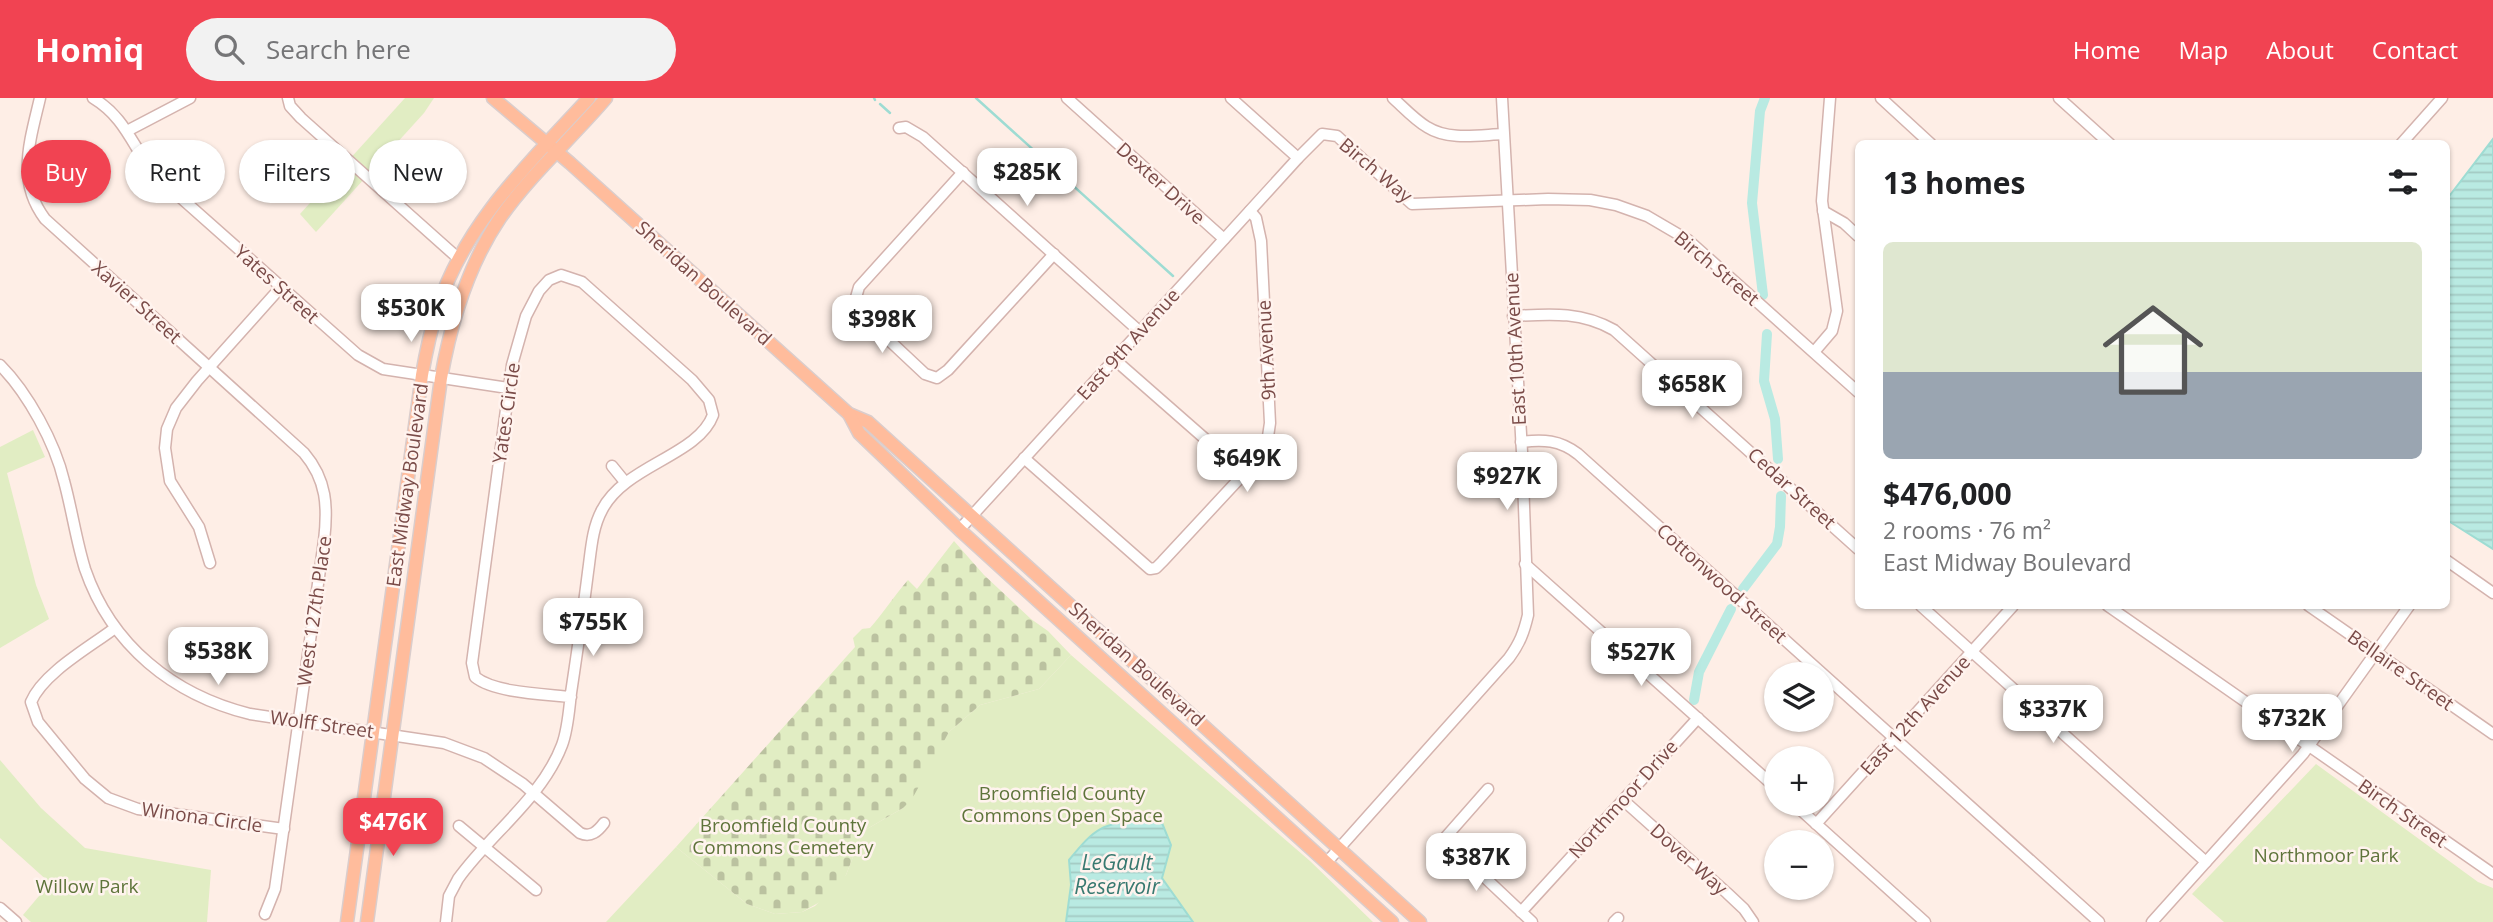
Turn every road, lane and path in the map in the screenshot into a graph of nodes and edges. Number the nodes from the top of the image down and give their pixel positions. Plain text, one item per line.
1 (40, 98) edge
2 (93, 98) edge
3 (190, 98) edge
4 (288, 98) edge
5 (493, 98) edge
6 (589, 98) edge
7 (606, 98) edge
8 (1067, 98) edge
9 (1231, 98) edge
10 (1394, 98) edge
11 (1502, 98) edge
12 (1830, 98) edge
13 (1881, 98) edge
14 (2059, 98) edge
15 (2425, 98) edge
16 (2438, 102) edge
17 (899, 128) dead end
18 (127, 131) junction
19 (1503, 134) junction
20 (1927, 140) edge
21 (2106, 140) edge
22 (2405, 140) edge
23 (552, 148) junction
24 (1298, 158) junction
25 (962, 172) junction
26 (1507, 200) junction
27 (1250, 211) junction
28 (1823, 211) junction
29 (1855, 233) edge
30 (1224, 239) junction
31 (1054, 254) junction
32 (459, 259) junction
33 (281, 287) junction
34 (1513, 316) junction
35 (1139, 331) junction
36 (1814, 352) junction
37 (1114, 359) junction
38 (0, 365) edge
39 (210, 367) junction
40 (422, 375) junction
41 (442, 378) junction
42 (509, 388) junction
43 (1855, 389) edge
44 (712, 413) junction
45 (725, 414) dead end
46 (849, 414) junction
47 (1521, 442) junction
48 (1024, 458) junction
49 (612, 466) dead end
50 (318, 473) joint
51 (1244, 473) junction
52 (625, 482) junction
53 (972, 515) junction
54 (959, 530) junction
55 (1855, 546) edge
56 (2450, 563) edge
57 (210, 564) dead end
58 (1525, 564) junction
59 (2493, 593) edge
60 (1924, 609) edge
61 (2010, 609) edge
62 (2112, 609) edge
63 (2313, 609) edge
64 (2407, 609) edge
65 (115, 628) junction
66 (1972, 651) junction
67 (2376, 652) junction
68 (571, 697) junction
69 (1698, 718) junction
70 (298, 721) junction
71 (373, 732) junction
72 (393, 734) junction
73 (2493, 734) edge
74 (1894, 738) junction
75 (2309, 747) junction
76 (1764, 777) edge
77 (1488, 789) dead end
78 (533, 793) junction
79 (1623, 800) junction
80 (1807, 816) edge
81 (604, 823) dead end
82 (1816, 824) junction
83 (458, 826) dead end
84 (284, 829) junction
85 (485, 847) junction
86 (1340, 847) junction
87 (1327, 862) junction
88 (2206, 862) junction
89 (2493, 874) edge
90 (536, 890) dead end
91 (0, 908) edge
92 (1521, 912) junction
93 (265, 914) dead end
94 (16, 922) edge
95 (347, 922) edge
96 (368, 922) edge
97 (446, 922) edge
98 (1392, 922) edge
99 (1420, 922) edge
100 (1532, 922) edge
101 (1753, 922) edge
102 (1925, 922) edge
103 (2099, 922) edge
104 (2152, 922) edge

1 - 39 street, Xavier Street
2 - 18 street, Yates Street
3 - 18 street
4 - 32 street
5 - 23 main road, Sheridan Boulevard
6 - 23 main road, East Midway Boulevard
7 - 23 main road, East Midway Boulevard
8 - 30 street, Dexter Drive
9 - 24 street
10 - 19 street
11 - 19 street, East 10th Avenue
12 - 28 street
13 - 20 street
14 - 21 street
15 - 16 street
16 - 22 street
17 - 25 street
18 - 33 street, Yates Street
19 - 26 street, East 10th Avenue
23 - 32 main road, East Midway Boulevard
23 - 41 main road, East Midway Boulevard
23 - 46 main road, Sheridan Boulevard
24 - 26 street, Birch Way
24 - 27 street, East 9th Avenue
25 - 31 street
25 - 31 street
26 - 34 street, East 10th Avenue
26 - 36 street, Birch Street
27 - 30 street, East 9th Avenue
27 - 51 street, 9th Avenue
28 - 29 street
28 - 36 street
30 - 35 street, East 9th Avenue
31 - 35 street
32 - 40 main road, East Midway Boulevard
33 - 39 street
33 - 40 street, Yates Street
34 - 47 street, East 10th Avenue
34 - 55 street, Cedar Street
35 - 37 street, East 9th Avenue
36 - 43 street, Birch Street
37 - 48 street, East 9th Avenue
37 - 51 street
38 - 65 street, Wolff Street
39 - 50 street, Xavier Street
39 - 57 street
40 - 41 street, Yates Street
40 - 71 main road, East Midway Boulevard
41 - 42 street, Yates Street
41 - 72 main road, East Midway Boulevard
42 - 44 street, Yates Circle
42 - 68 street, Yates Circle
44 - 45 street
44 - 52 street
46 - 53 main road, Sheridan Boulevard
46 - 54 main road, Sheridan Boulevard
47 - 58 street, East 10th Avenue
47 - 74 street, Cottonwood Street
48 - 51 street, 9th Avenue
48 - 53 street, East 9th Avenue
49 - 52 street
50 - 70 street, West 127th Place
52 - 68 street
53 - 54 street, East 9th Avenue
53 - 86 main road, Sheridan Boulevard
54 - 87 main road, Sheridan Boulevard
56 - 59 street
58 - 69 street
58 - 86 street, East 10th Avenue
60 - 66 street
61 - 66 street, East 12th Avenue
62 - 75 street, Birch Street
63 - 67 street, Bellaire Street
64 - 67 street
65 - 70 street, Wolff Street
65 - 84 street, Winona Circle
66 - 74 street, East 12th Avenue
66 - 88 street
67 - 73 street, Bellaire Street
67 - 75 street
68 - 78 street
69 - 76 street
69 - 79 street, Northmoor Drive
70 - 71 street, Wolff Street
70 - 84 street, West 127th Place
71 - 72 street, Wolff Street
71 - 95 main road, East Midway Boulevard
72 - 78 street, Wolff Street
72 - 96 main road, East Midway Boulevard
74 - 82 street, East 12th Avenue
74 - 103 street, Cottonwood Street
75 - 88 street
75 - 89 street, Birch Street
77 - 92 street
78 - 81 street, Wolff Street
78 - 85 street
79 - 92 street, Northmoor Drive
79 - 101 street, Dover Way
80 - 82 street
82 - 102 street
83 - 85 street
84 - 93 street, West 127th Place
85 - 90 street
85 - 97 street
86 - 87 street, East 10th Avenue
86 - 99 main road, Sheridan Boulevard
87 - 98 main road, Sheridan Boulevard
88 - 104 street
91 - 94 street
92 - 100 street

